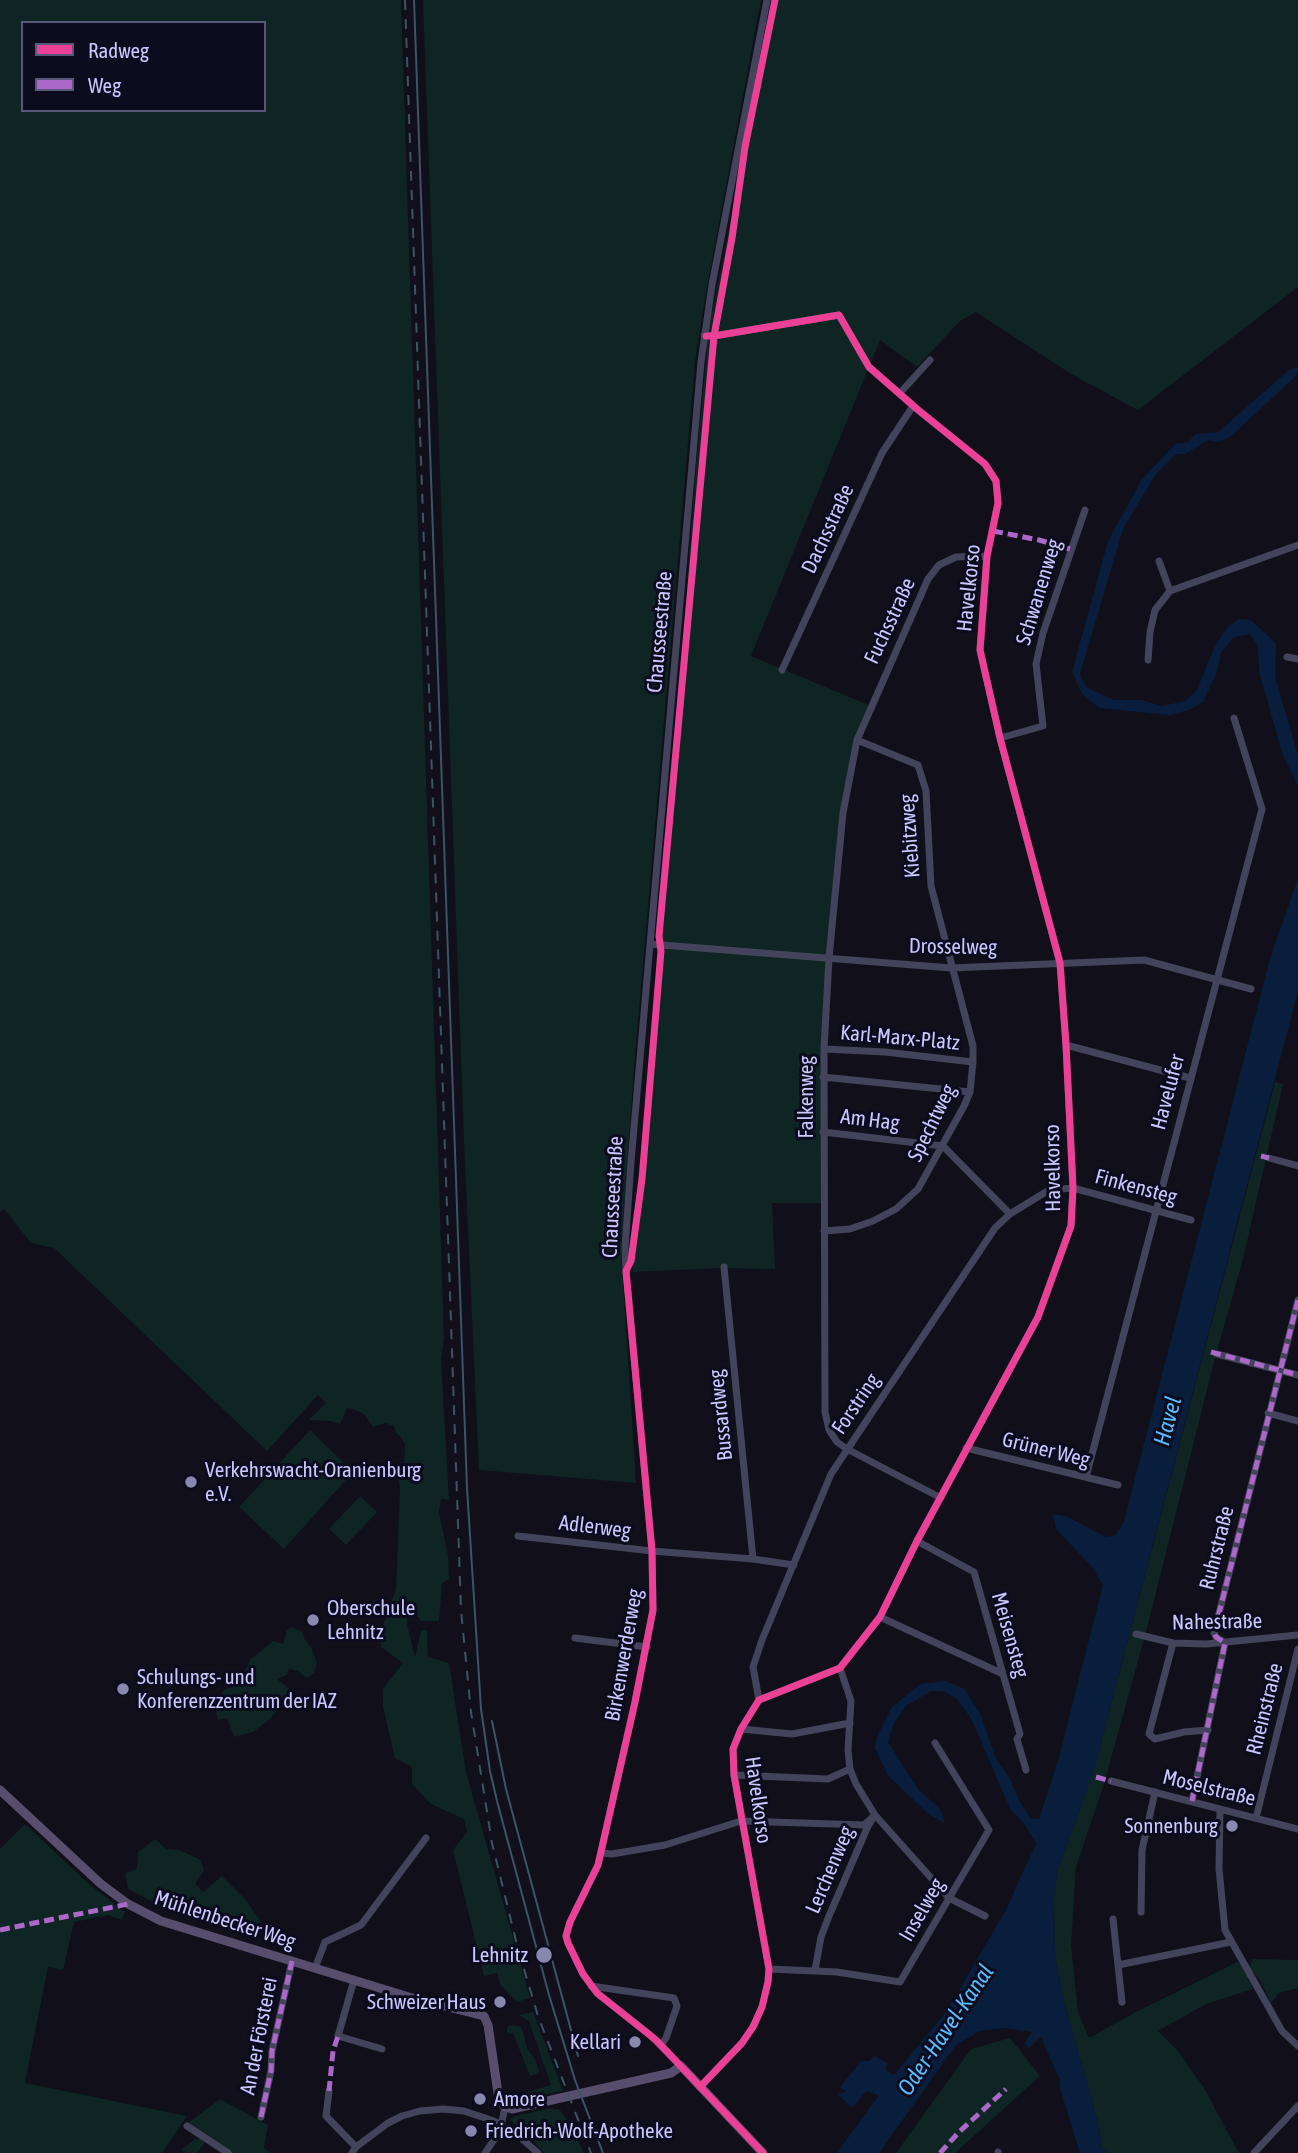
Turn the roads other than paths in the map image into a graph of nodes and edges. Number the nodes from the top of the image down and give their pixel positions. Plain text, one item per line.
1 (768, 0) edge
2 (704, 335) junction
3 (930, 360) dead end
4 (900, 393) junction
5 (913, 406) junction
6 (1085, 510) dead end
7 (1298, 545) edge
8 (987, 556) junction
9 (1159, 561) dead end
10 (1170, 591) junction
11 (1287, 657) dead end
12 (1298, 659) edge
13 (1148, 660) dead end
14 (782, 670) dead end
15 (1234, 718) dead end
16 (1000, 738) junction
17 (857, 740) junction
18 (650, 944) junction
19 (829, 958) junction
20 (1060, 963) junction
21 (951, 968) junction
22 (1216, 979) junction
23 (1251, 989) dead end
24 (1066, 1045) junction
25 (824, 1049) junction
26 (973, 1062) junction
27 (823, 1077) junction
28 (1190, 1078) junction
29 (970, 1092) junction
30 (823, 1132) junction
31 (943, 1146) junction
32 (1269, 1158) dead end
33 (1298, 1166) edge
34 (1073, 1188) junction
35 (1155, 1210) junction
36 (1010, 1213) junction
37 (1191, 1220) dead end
38 (824, 1231) junction
39 (724, 1267) dead end
40 (626, 1271) joint
41 (1298, 1300) edge
42 (1217, 1354) dead end
43 (1280, 1370) junction
44 (1298, 1375) edge
45 (1268, 1413) junction
46 (1298, 1421) edge
47 (966, 1448) junction
48 (847, 1449) junction
49 (1086, 1477) junction
50 (1118, 1485) dead end
51 (941, 1498) junction
52 (517, 1536) dead end
53 (917, 1541) junction
54 (652, 1551) junction
55 (753, 1559) junction
56 (794, 1565) junction
57 (880, 1617) junction
58 (1136, 1634) dead end
59 (1298, 1635) edge
60 (575, 1638) dead end
61 (1173, 1643) junction
62 (1225, 1643) junction
63 (647, 1647) junction
64 (1298, 1649) edge
65 (840, 1668) junction
66 (1003, 1674) junction
67 (759, 1700) junction
68 (850, 1723) junction
69 (741, 1729) junction
70 (1208, 1730) junction
71 (935, 1743) dead end
72 (850, 1769) junction
73 (1027, 1770) dead end
74 (734, 1775) junction
75 (1111, 1781) dead end
76 (0, 1790) edge
77 (1155, 1792) junction
78 (1192, 1801) junction
79 (1220, 1808) junction
80 (876, 1815) junction
81 (1256, 1818) junction
82 (741, 1821) junction
83 (1298, 1829) edge
84 (426, 1838) dead end
85 (602, 1853) junction
86 (948, 1898) junction
87 (1141, 1912) dead end
88 (985, 1916) dead end
89 (1113, 1919) dead end
90 (1231, 1942) junction
91 (292, 1961) junction
92 (1118, 1965) junction
93 (316, 1968) junction
94 (769, 1969) junction
95 (815, 1970) junction
96 (354, 1980) junction
97 (591, 1986) junction
98 (1122, 2002) dead end
99 (661, 2045) junction
100 (1298, 2046) edge
101 (382, 2049) dead end
102 (681, 2066) junction
103 (700, 2087) junction
104 (329, 2091) dead end
105 (1298, 2106) edge
106 (505, 2107) junction
107 (261, 2117) dead end
108 (500, 2124) junction
109 (187, 2126) dead end
110 (354, 2150) edge
111 (228, 2153) edge
112 (485, 2153) edge
113 (538, 2153) edge
114 (762, 2153) edge
115 (1254, 2153) edge

1 - 2 street, Chausseestraße
2 - 4 street, Havelkorso
2 - 18 street, Chausseestraße
3 - 4 street
4 - 5 street, Havelkorso
5 - 8 street, Havelkorso
5 - 14 street, Dachsstraße
6 - 16 street, Schwanenweg
7 - 10 street
8 - 16 street, Havelkorso
8 - 17 street, Fuchsstraße
9 - 10 street
10 - 13 street
11 - 12 street
15 - 22 street, Havelufer
16 - 20 street, Havelkorso
17 - 19 street, Falkenweg
17 - 21 street, Kiebitzweg
18 - 19 street, Drosselweg
18 - 40 street, Chausseestraße
19 - 21 street, Drosselweg
19 - 25 street, Falkenweg
20 - 21 street, Drosselweg
20 - 22 street, Drosselweg
20 - 24 street, Havelkorso
21 - 26 street, Spechtweg
22 - 23 street, Drosselweg
22 - 28 street, Havelufer
24 - 28 street
24 - 34 street, Havelkorso
25 - 26 street, Karl-Marx-Platz
25 - 27 street, Falkenweg
26 - 29 street, Spechtweg
27 - 29 street
27 - 30 street, Falkenweg
28 - 35 street, Havelufer
29 - 31 street, Spechtweg
30 - 31 street, Am Hag
30 - 38 street, Falkenweg
31 - 36 street
31 - 38 street, Spechtweg
32 - 33 street
34 - 35 street, Finkensteg
34 - 36 street, Forstring
34 - 47 street, Havelkorso
35 - 37 street, Finkensteg
35 - 49 street, Havelufer
36 - 48 street, Forstring
38 - 48 street, Falkenweg
39 - 55 street, Bussardweg
40 - 54 street, Birkenwerderweg
41 - 43 street, Ruhrstraße
42 - 43 street
43 - 44 street
43 - 45 street, Ruhrstraße
45 - 46 street
45 - 62 street, Ruhrstraße
47 - 49 street, Grüner Weg
47 - 51 street, Havelkorso
48 - 51 street
48 - 56 street, Forstring
49 - 50 street, Grüner Weg
51 - 53 street, Havelkorso
52 - 54 street, Adlerweg
53 - 57 street, Havelkorso
53 - 66 street, Meisensteg
54 - 55 street, Adlerweg
54 - 63 street, Birkenwerderweg
55 - 56 street, Adlerweg
56 - 67 street, Forstring
57 - 65 street, Havelkorso
57 - 66 street
58 - 61 street, Nahestraße
59 - 62 street, Nahestraße
60 - 63 street
61 - 62 street, Nahestraße
61 - 70 street
62 - 70 street, Ruhrstraße
63 - 85 street, Birkenwerderweg
64 - 81 street, Rheinstraße
65 - 67 street
65 - 68 street, Lerchenweg
66 - 73 street, Meisensteg
67 - 69 street, Havelkorso
68 - 69 street
68 - 72 street, Lerchenweg
69 - 74 street, Havelkorso
70 - 78 street, Ruhrstraße
71 - 86 street, Inselweg
72 - 74 street
72 - 80 street, Lerchenweg
74 - 82 street, Havelkorso
75 - 77 street, Moselstraße
76 - 91 main road, Mühlenbecker Weg
77 - 78 street, Moselstraße
77 - 87 street
78 - 79 street, Moselstraße
79 - 81 street, Moselstraße
79 - 90 street
80 - 82 street
80 - 86 street
80 - 95 street, Lerchenweg
81 - 83 street, Moselstraße
82 - 85 street
82 - 94 street, Havelkorso
84 - 93 street, Mühlenbecker Weg
85 - 97 street, Birkenwerderweg
86 - 88 street
86 - 95 street, Inselweg
89 - 92 street
90 - 92 street
90 - 100 street
91 - 93 main road, Mühlenbecker Weg
91 - 107 street, An der Försterei
92 - 98 street
93 - 96 main road, Mühlenbecker Weg
94 - 95 street, Inselweg
94 - 103 street, Havelkorso
96 - 101 street
96 - 106 main road, Mühlenbecker Weg
97 - 99 street
97 - 99 street
99 - 102 street
102 - 103 main road
102 - 106 main road
103 - 114 main road
104 - 110 street
105 - 115 street
106 - 108 street
108 - 110 street
108 - 112 street
108 - 113 street
109 - 111 street

